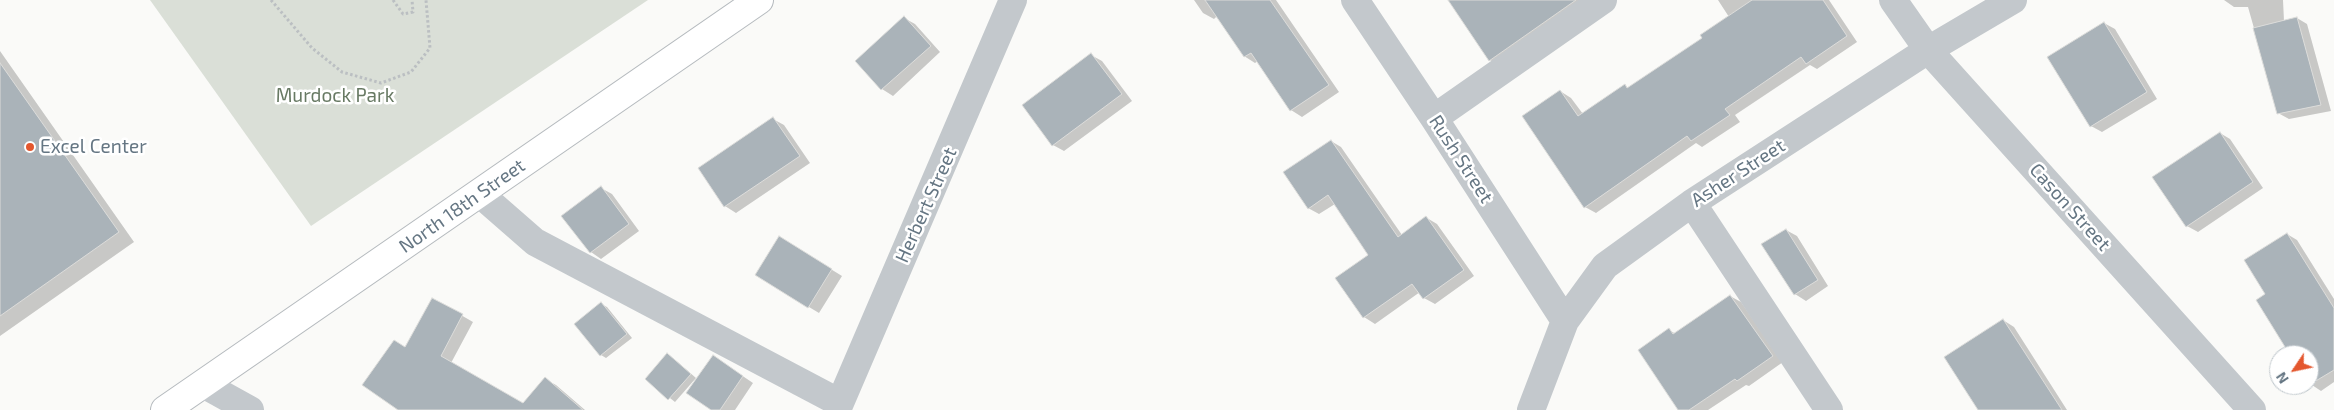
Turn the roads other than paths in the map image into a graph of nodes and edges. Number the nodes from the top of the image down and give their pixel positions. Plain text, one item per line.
1 (759, 0) edge
2 (1013, 0) edge
3 (1354, 0) edge
4 (1603, 0) edge
5 (1893, 0) edge
6 (2012, 0) edge
7 (1928, 50) junction
8 (1434, 118) junction
9 (480, 194) junction
10 (1692, 203) junction
11 (1565, 321) junction
12 (203, 384) junction
13 (838, 406) edge
14 (165, 410) edge
15 (250, 410) edge
16 (1530, 410) edge
17 (1829, 410) edge
18 (2252, 410) edge

1 - 9 main road, North 18th Street
2 - 13 street, Herbert Street
3 - 8 street, Rush Street
4 - 8 street
5 - 7 street, Cason Street
6 - 7 street, Asher Street
7 - 10 street, Asher Street
7 - 18 street, Cason Street
8 - 11 street, Rush Street
9 - 12 main road, North 18th Street
9 - 13 street
10 - 11 street, Asher Street
10 - 17 street
11 - 16 street, Asher Street
12 - 14 main road, North 18th Street
12 - 15 street

